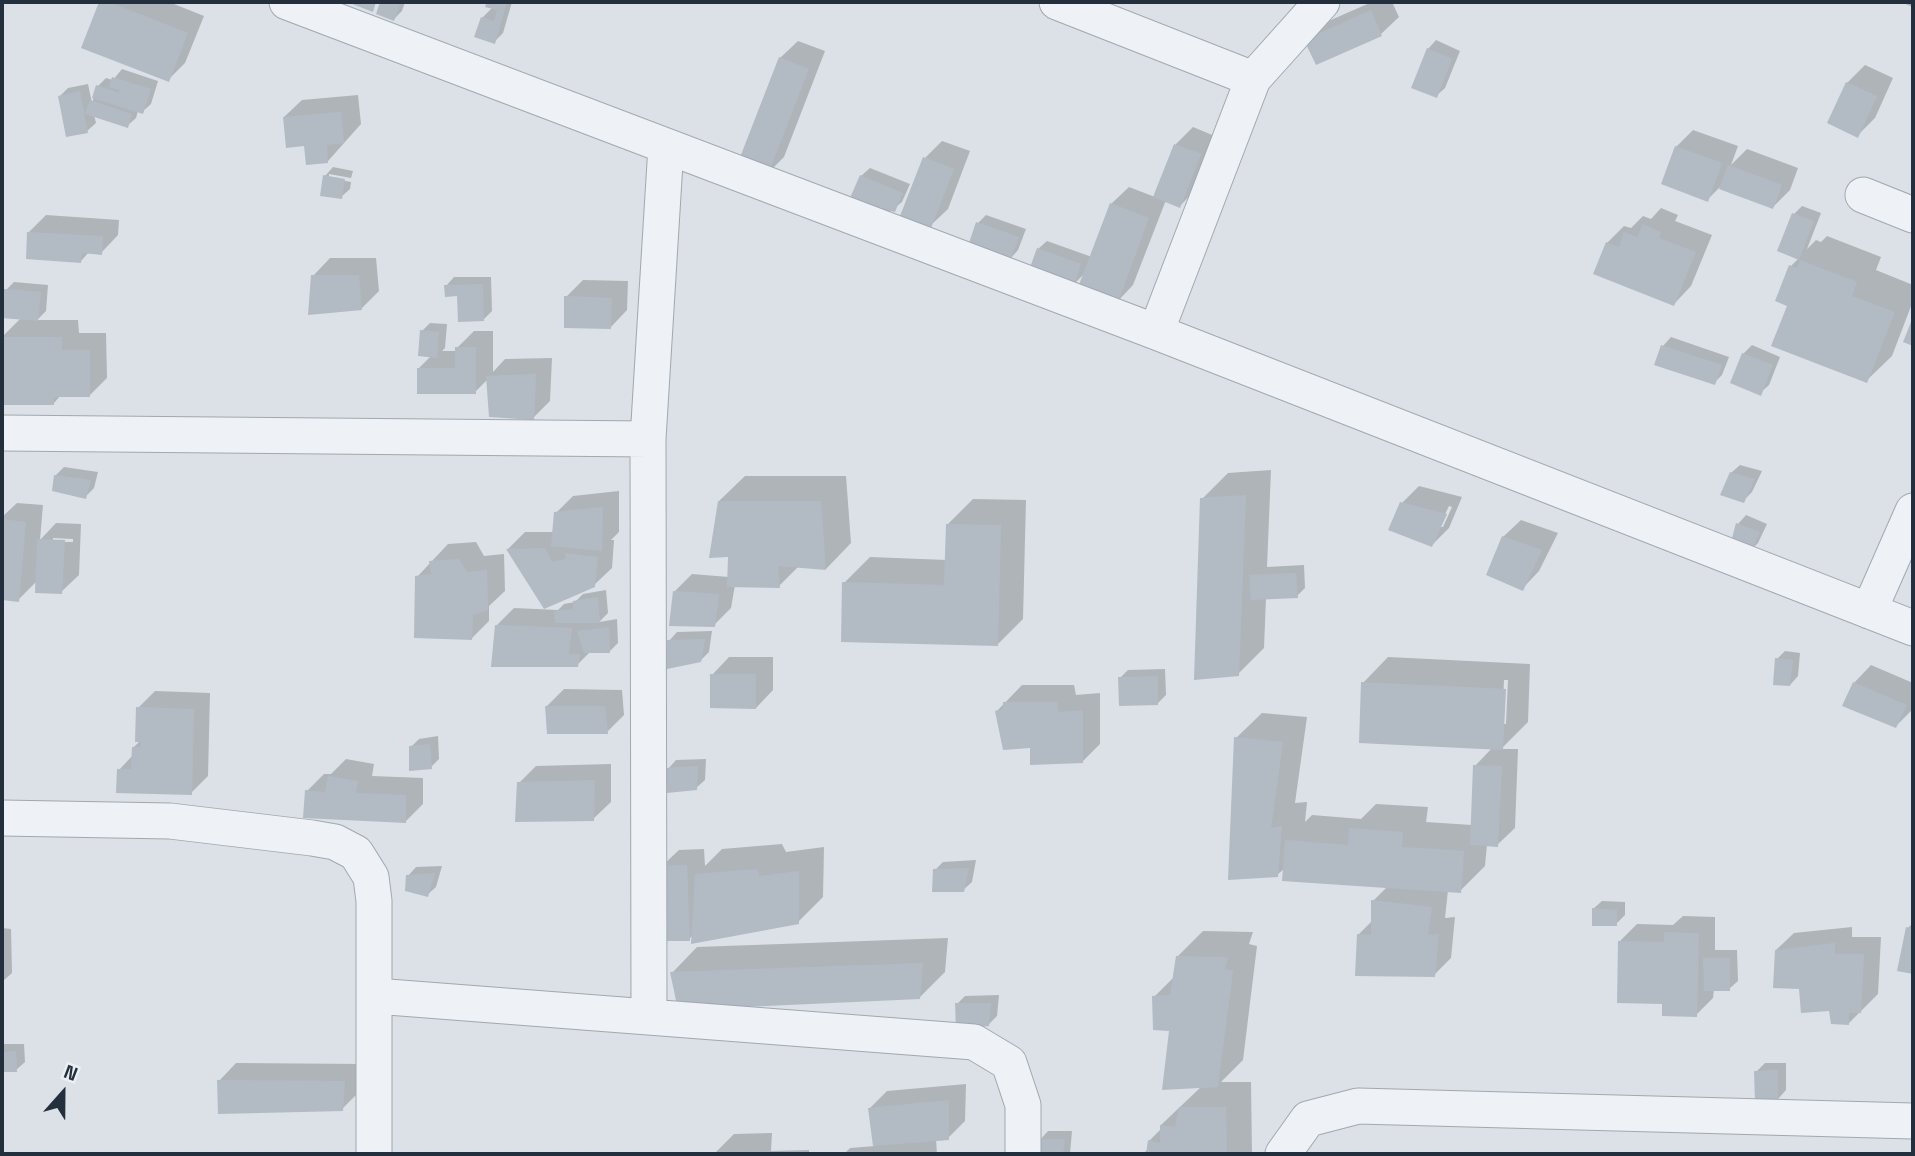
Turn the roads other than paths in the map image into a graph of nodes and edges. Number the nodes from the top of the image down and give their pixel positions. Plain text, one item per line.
1 (287, 2) edge
2 (1057, 2) edge
3 (1322, 2) edge
4 (1253, 79) junction
5 (666, 146) junction
6 (1863, 195) dead end
7 (1913, 215) edge
8 (1156, 332) junction
9 (2, 433) edge
10 (648, 439) junction
11 (1913, 511) edge
12 (1869, 611) junction
13 (1913, 628) edge
14 (2, 818) edge
15 (375, 996) junction
16 (649, 1017) junction
17 (1913, 1121) edge
18 (374, 1154) edge
19 (1023, 1154) edge
20 (1283, 1154) edge

1 - 5 street
2 - 4 street
3 - 4 street
4 - 8 street
5 - 8 street
5 - 10 street
6 - 7 street
8 - 12 street
9 - 10 street
10 - 16 street
11 - 12 street
12 - 13 street
14 - 15 street
15 - 16 street
15 - 18 street
16 - 19 street
17 - 20 street

